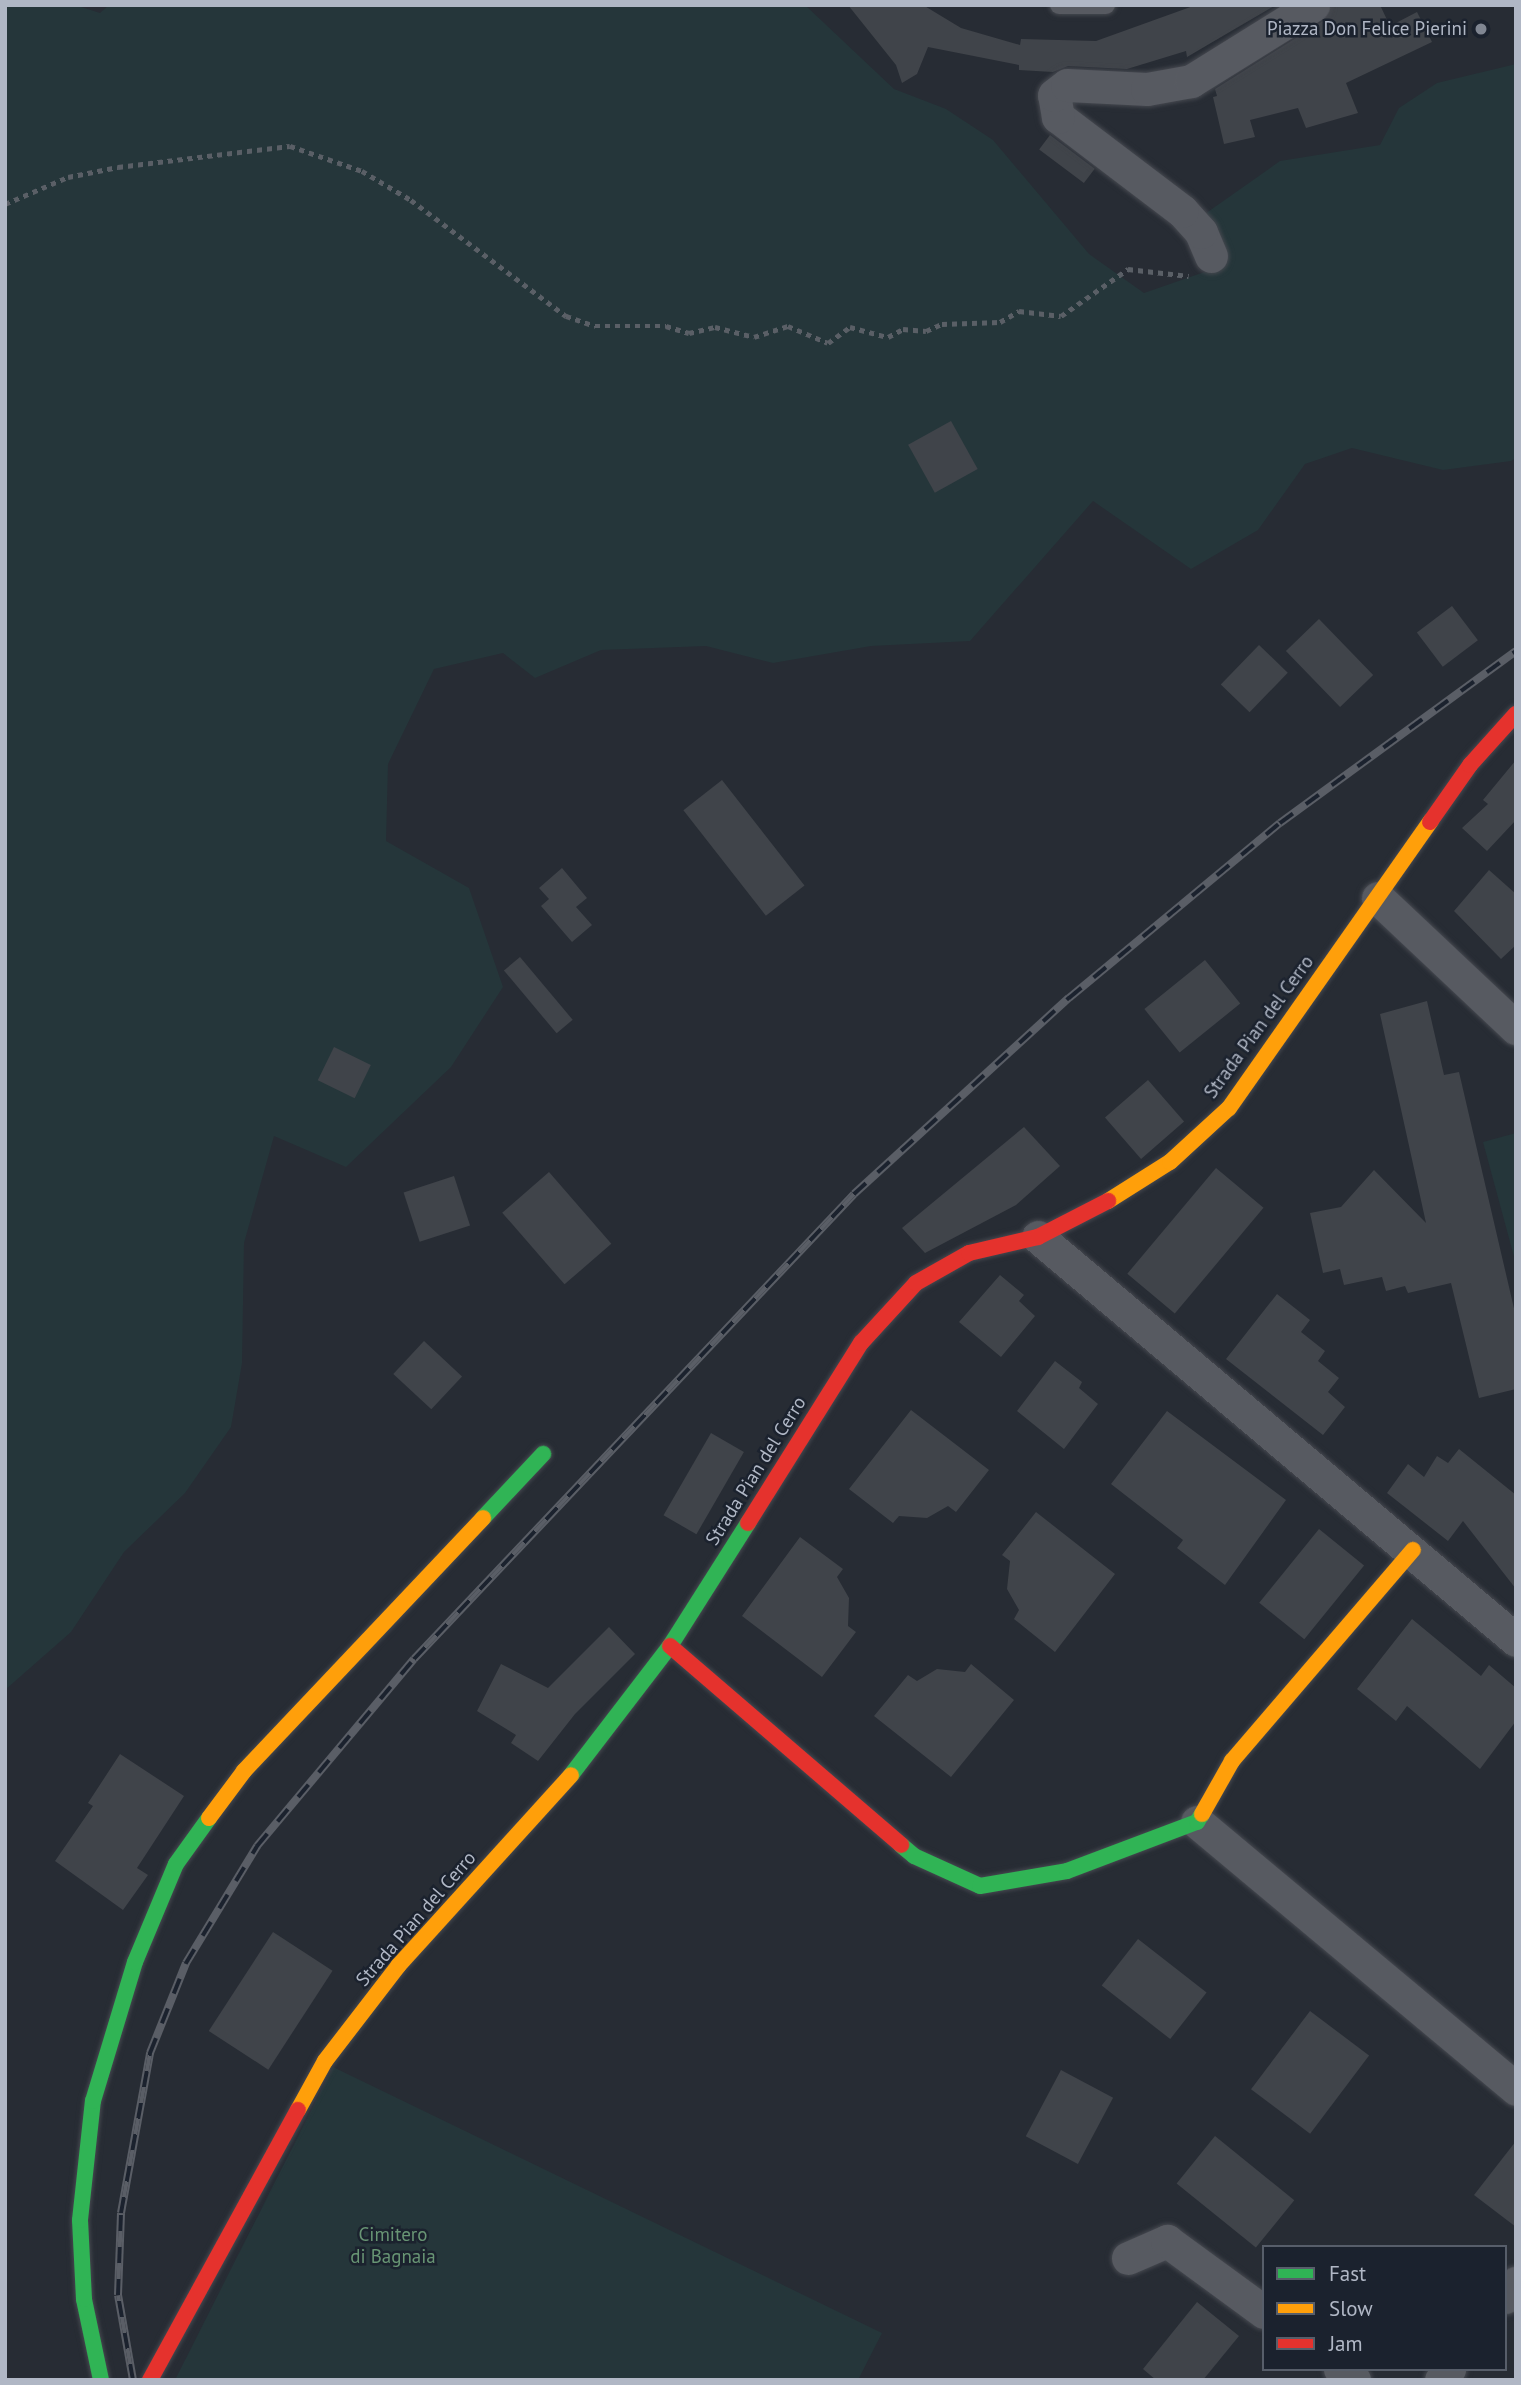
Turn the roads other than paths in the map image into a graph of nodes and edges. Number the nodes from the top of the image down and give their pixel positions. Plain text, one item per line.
1 (1059, 5) edge
2 (1105, 5) edge
3 (1313, 5) edge
4 (1211, 256) road end
5 (1516, 714) edge
6 (1378, 898) junction
7 (1516, 1028) edge
8 (1038, 1237) junction
9 (543, 1454) dead end
10 (1413, 1550) junction
11 (1516, 1640) edge
12 (670, 1646) junction
13 (1198, 1822) junction
14 (1516, 2089) edge
15 (1128, 2258) dead end
16 (1262, 2311) edge
17 (101, 2380) edge
18 (150, 2380) edge

1 - 2 lane
3 - 4 street
5 - 6 street, Strada Pian del Cerro
6 - 7 street
6 - 8 street, Strada Pian del Cerro
8 - 10 street
8 - 12 street, Strada Pian del Cerro
9 - 17 street
10 - 11 street
10 - 13 street
12 - 13 street
12 - 18 street, Strada Pian del Cerro
13 - 14 street
15 - 16 street

